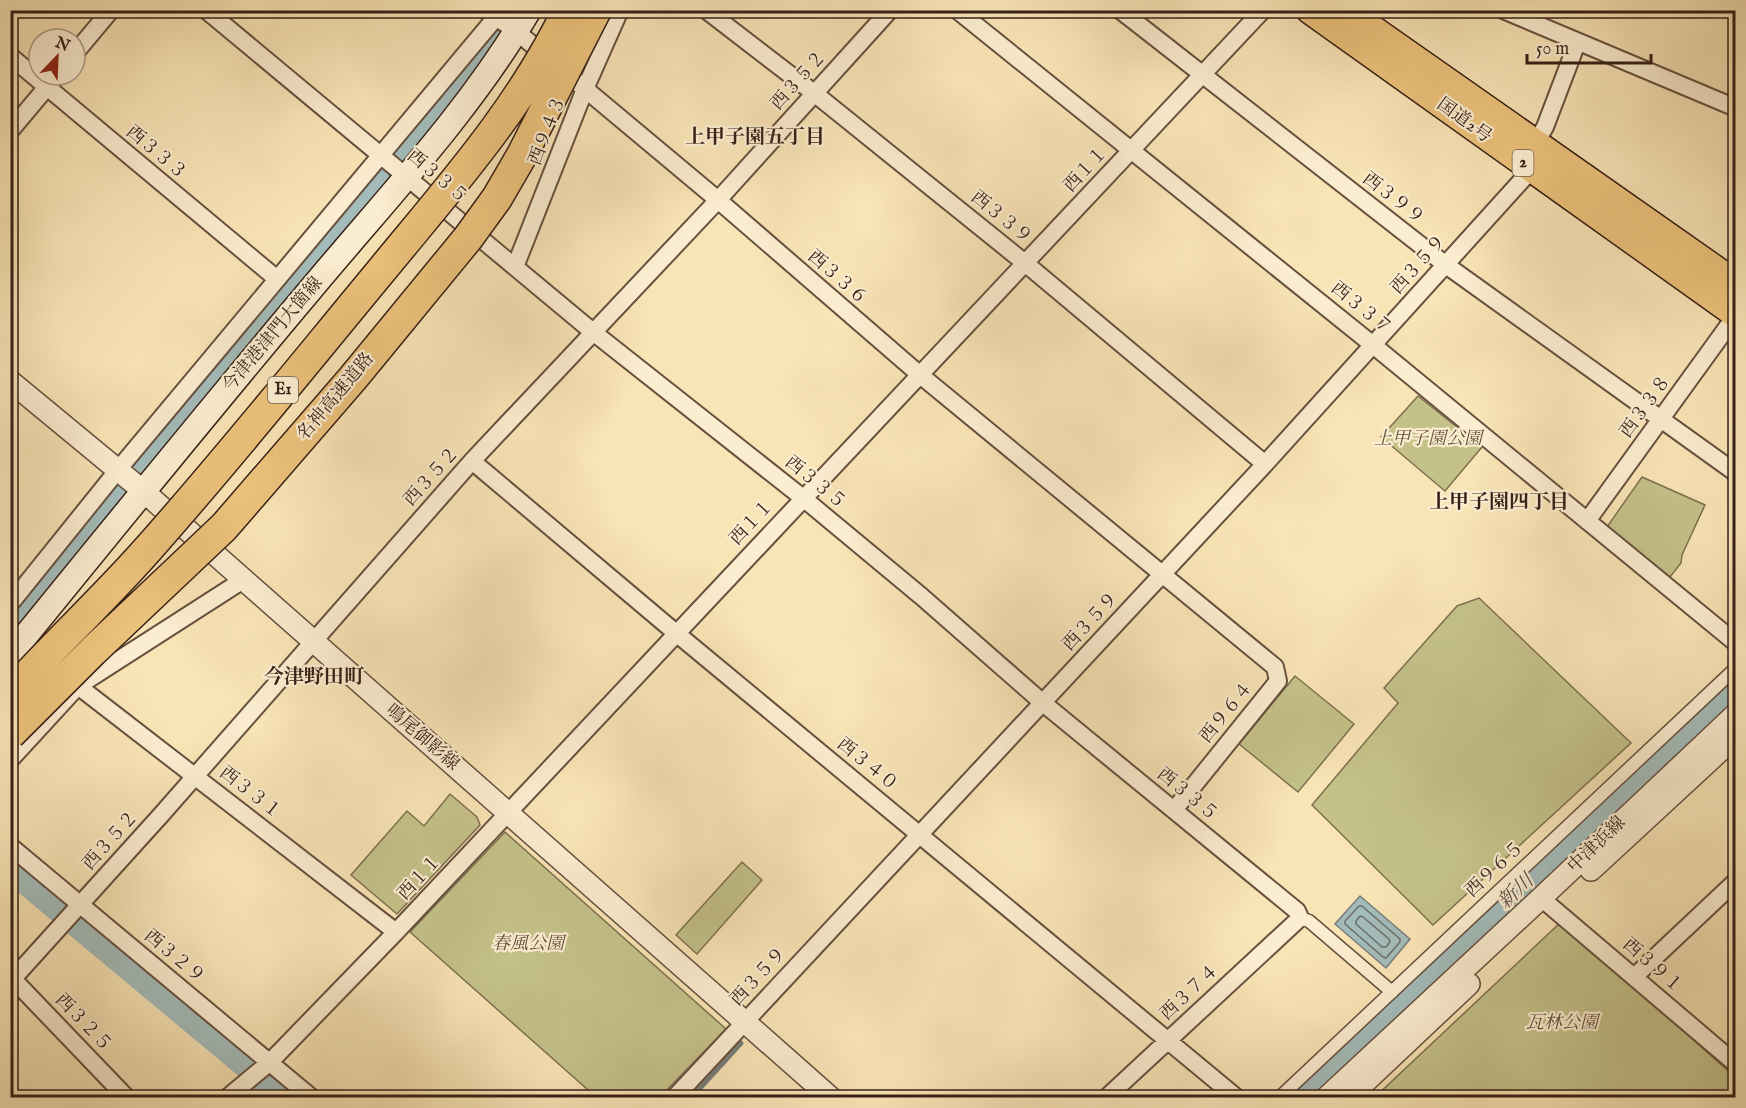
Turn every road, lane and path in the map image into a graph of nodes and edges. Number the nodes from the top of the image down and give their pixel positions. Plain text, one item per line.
1 (111, 10) edge
2 (206, 10) edge
3 (529, 10) edge
4 (568, 10) edge
5 (596, 10) edge
6 (620, 10) edge
7 (706, 10) edge
8 (890, 10) edge
9 (957, 10) edge
10 (1120, 10) edge
11 (1263, 10) edge
12 (1310, 10) edge
13 (1345, 10) edge
14 (1503, 10) edge
15 (491, 13) edge
16 (517, 32) junction
17 (87, 39) edge
18 (1577, 43) junction
19 (10, 56) edge
20 (27, 66) edge
21 (1202, 74) junction
22 (47, 87) edge
23 (59, 87) edge
24 (585, 89) junction
25 (814, 93) junction
26 (1736, 108) edge
27 (10, 131) edge
28 (1132, 149) junction
29 (1533, 156) junction
30 (391, 165) junction
31 (718, 200) junction
32 (1025, 263) junction
33 (1446, 264) junction
34 (515, 267) junction
35 (277, 279) junction
36 (1736, 284) edge
37 (1736, 314) edge
38 (593, 332) junction
39 (1373, 345) junction
40 (919, 374) junction
41 (10, 381) edge
42 (1661, 420) junction
43 (472, 461) junction
44 (1265, 464) junction
45 (117, 471) junction
46 (1736, 473) edge
47 (142, 490) junction
48 (803, 498) junction
49 (1587, 521) junction
50 (1162, 575) junction
51 (243, 580) junction
52 (10, 604) edge
53 (676, 633) junction
54 (14, 641) edge
55 (313, 642) junction
56 (1736, 643) edge
57 (1736, 668) edge
58 (78, 686) junction
59 (10, 694) edge
60 (1043, 703) junction
61 (1736, 714) edge
62 (10, 734) edge
63 (1736, 736) edge
64 (10, 760) edge
65 (196, 776) junction
66 (1174, 810) junction
67 (507, 813) junction
68 (919, 833) junction
69 (10, 846) edge
70 (1736, 881) edge
71 (1546, 902) junction
72 (79, 905) junction
73 (1300, 918) junction
74 (396, 932) junction
75 (1634, 977) junction
76 (12, 979) edge
77 (1392, 992) junction
78 (745, 1020) junction
79 (1168, 1040) junction
80 (270, 1062) junction
81 (1736, 1064) edge
82 (127, 1098) edge
83 (227, 1098) edge
84 (312, 1098) edge
85 (674, 1098) edge
86 (831, 1098) edge
87 (1106, 1098) edge
88 (1237, 1098) edge
89 (1279, 1098) edge
90 (1326, 1098) edge
91 (1348, 1098) edge

1 - 17 street
2 - 30 street, 西３３５
3 - 16 main road, 今津港津門大箇線
4 - 59 highway, E1, bridge
5 - 62 highway, 名神高速道路 / E1, bridge
6 - 24 street, 西９４３
7 - 25 street, 西３３９
8 - 25 street, 西３５２
9 - 28 street, 西３３７
10 - 21 street, 西３９９
11 - 21 street, 西１１
12 - 29 highway, 国道2号 / 2
13 - 29 highway, 国道2号 / 2
14 - 18 street
15 - 16 street, 西３３６
15 - 30 street
16 - 24 street, 西３３６
16 - 30 main road, 今津港津門大箇線
18 - 26 street
18 - 29 street, 西３５９
19 - 20 street, 西３３３
21 - 28 street, 西１１
21 - 33 street, 西３９９
22 - 27 street
23 - 35 street, 西３３３
24 - 31 street, 西３３６
24 - 34 street, 西９４３
25 - 31 street, 西３５２
25 - 32 street, 西３３９
28 - 32 street, 西１１
28 - 39 street, 西３３７
29 - 33 street, 西３５９
29 - 36 highway, 国道2号 / 2
29 - 37 highway, 国道2号 / 2
30 - 34 street, 西３３５
30 - 35 street
30 - 47 main road, 今津港津門大箇線
31 - 38 street, 西３５２
31 - 40 street, 西３３６
32 - 40 street, 西１１
32 - 44 street, 西３３９
33 - 39 street, 西３５９
33 - 42 street, 西３９９
34 - 38 street, 西３３５
35 - 45 street
37 - 42 street, 西３３８
38 - 43 street, 西３５２
38 - 48 street, 西３３５
39 - 44 street, 西３５９
39 - 49 street, 西３３７
40 - 48 street, 西１１
40 - 50 street, 西３３６
41 - 45 street, 鳴尾御影線
42 - 46 street, 西３９９
42 - 49 street, 西３３８
43 - 53 street, 西３４０
43 - 55 street, 西３５２
44 - 50 street, 西３５９
45 - 47 street, 鳴尾御影線
45 - 52 street
47 - 51 street, 鳴尾御影線
47 - 54 main road, 今津港津門大箇線
48 - 53 street, 西１１
48 - 60 street, 西３３５
49 - 56 street, 西３３７
50 - 60 street, 西３５９
50 - 66 street, 西９６４
51 - 55 street, 鳴尾御影線
51 - 58 street
53 - 67 street, 西１１
53 - 68 street, 西３４０
55 - 65 street, 西３５２
55 - 67 street, 鳴尾御影線
57 - 77 street, 西９６５
58 - 64 street
58 - 65 street, 西３３１
60 - 66 street, 西３３５
60 - 68 street, 西３５９
61 - 71 street, 中津浜線
63 - 71 street, 中津浜線
65 - 72 street, 西３５２
65 - 74 street, 西３３１
66 - 73 street, 西３３５
67 - 74 street, 西１１
67 - 78 street, 鳴尾御影線
68 - 78 street, 西３５９
68 - 79 street, 西３４０
69 - 72 street, 西３２９
70 - 75 street
71 - 75 street, 西３９１
71 - 90 street, 中津浜線
71 - 91 street, 中津浜線
72 - 76 street, 西３５２
72 - 80 street, 西３２９
73 - 77 street, 西３３５
73 - 79 street, 西３７４
74 - 80 street, 西１１
75 - 81 street, 西３９１
76 - 82 street, 西３２５
77 - 89 street, 西９６５
78 - 85 street, 西３５９
78 - 86 street, 鳴尾御影線
79 - 87 street, 西３７４
79 - 88 street, 西３４０
80 - 83 street, 西１１
80 - 84 street, 西３２９

